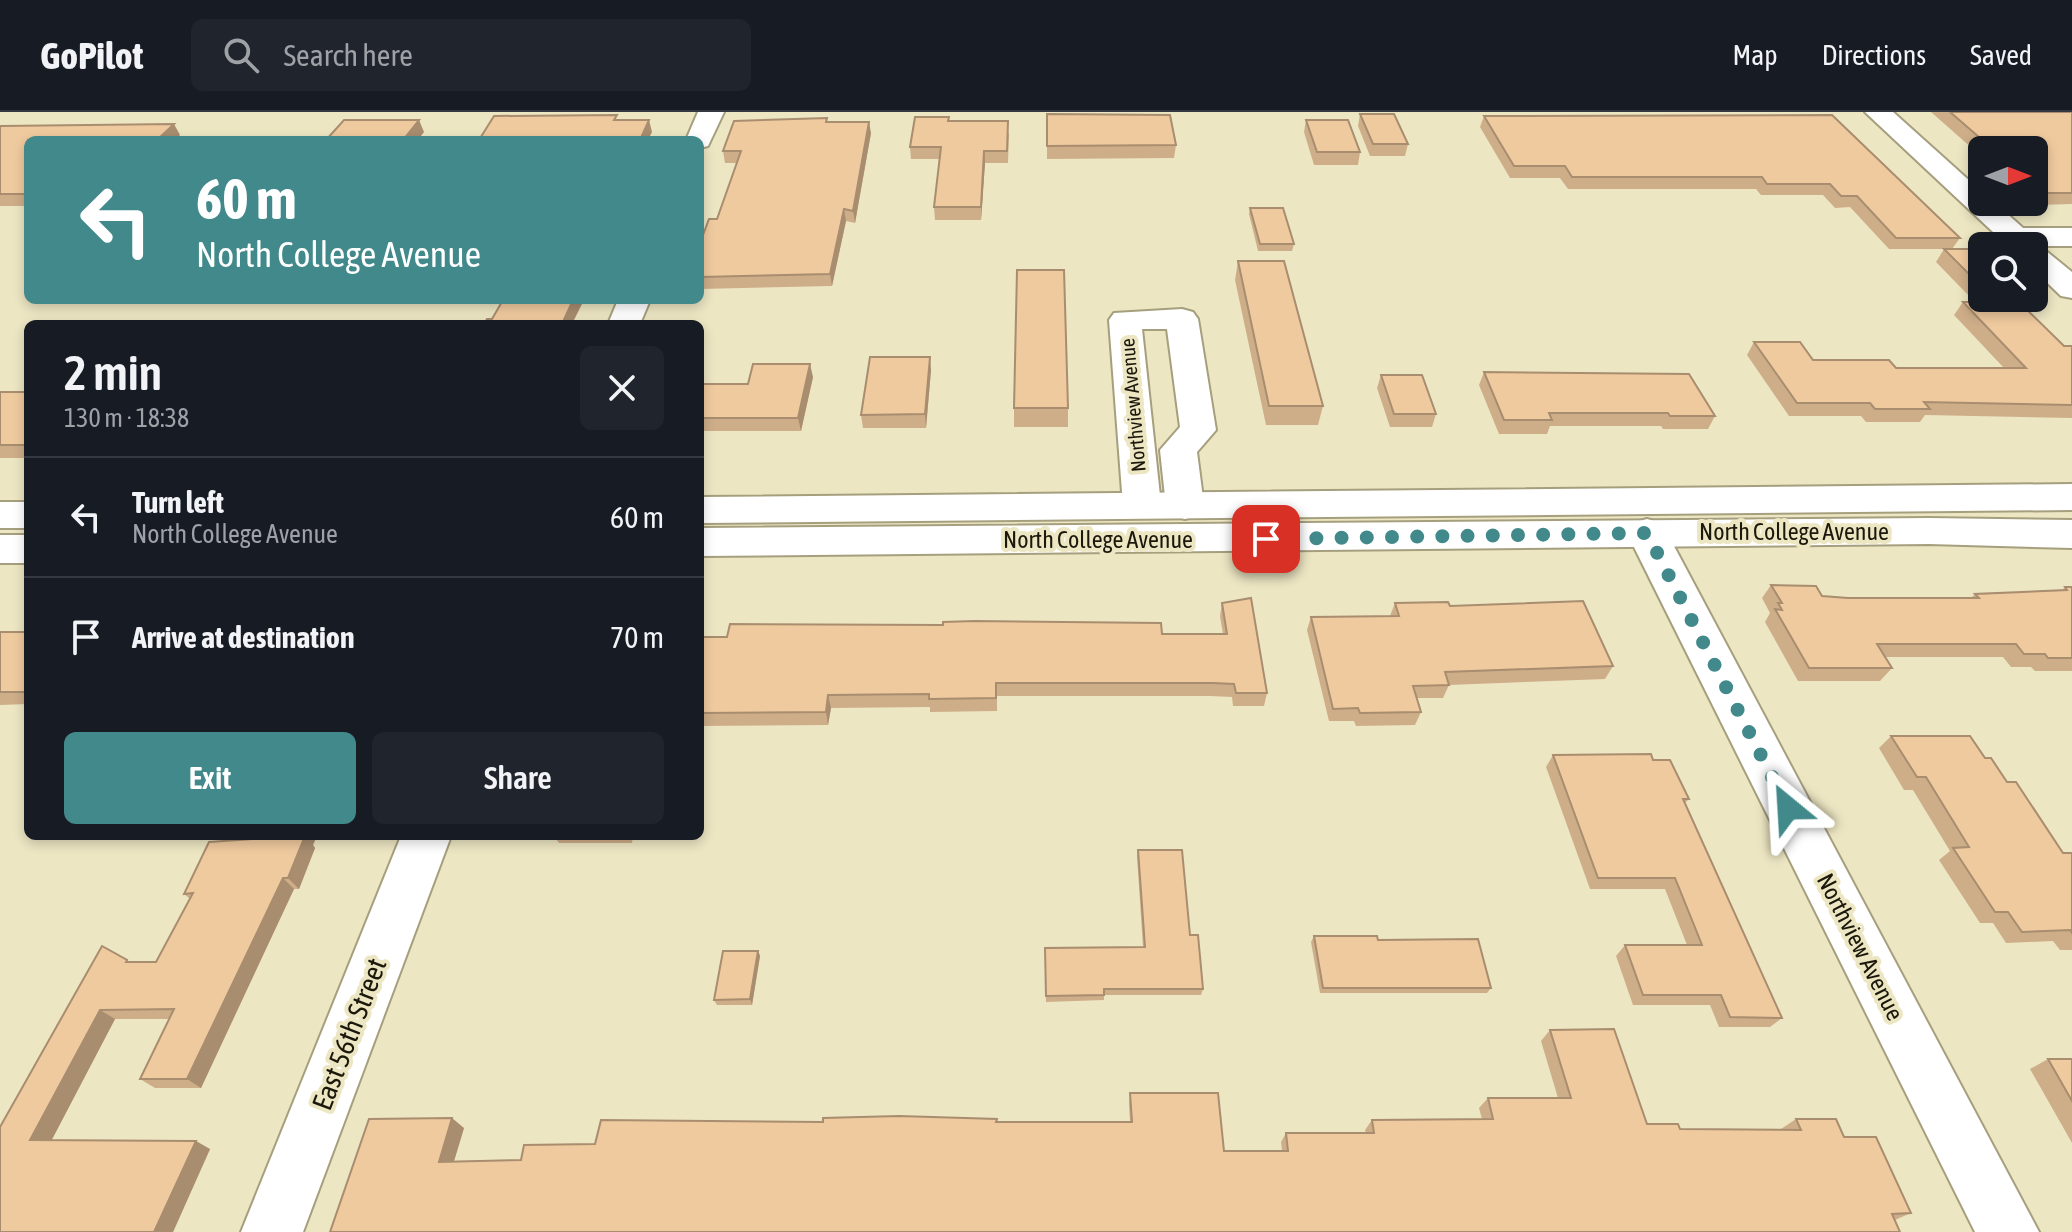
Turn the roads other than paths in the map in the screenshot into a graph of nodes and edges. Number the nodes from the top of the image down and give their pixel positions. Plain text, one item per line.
1 (711, 112) edge
2 (1878, 112) edge
3 (701, 136) edge
4 (2010, 232) edge
5 (2072, 237) edge
6 (2048, 242) edge
7 (2048, 267) edge
8 (2072, 289) edge
9 (2072, 497) edge
10 (1142, 505) junction
11 (1185, 506) junction
12 (704, 510) edge
13 (0, 515) edge
14 (24, 515) edge
15 (1647, 533) junction
16 (2072, 534) edge
17 (704, 542) edge
18 (0, 549) edge
19 (24, 549) edge
20 (424, 840) edge
21 (272, 1232) edge
22 (2008, 1232) edge

1 - 3 main road
2 - 4 main road
5 - 6 main road
7 - 8 main road
9 - 11 main road, North College Avenue
10 - 11 main road, North College Avenue
10 - 11 main road, Northview Avenue
10 - 12 main road, North College Avenue
13 - 14 main road
15 - 16 main road, North College Avenue
15 - 17 main road, North College Avenue
15 - 22 main road, Northview Avenue
18 - 19 main road
20 - 21 main road, East 56th Street

